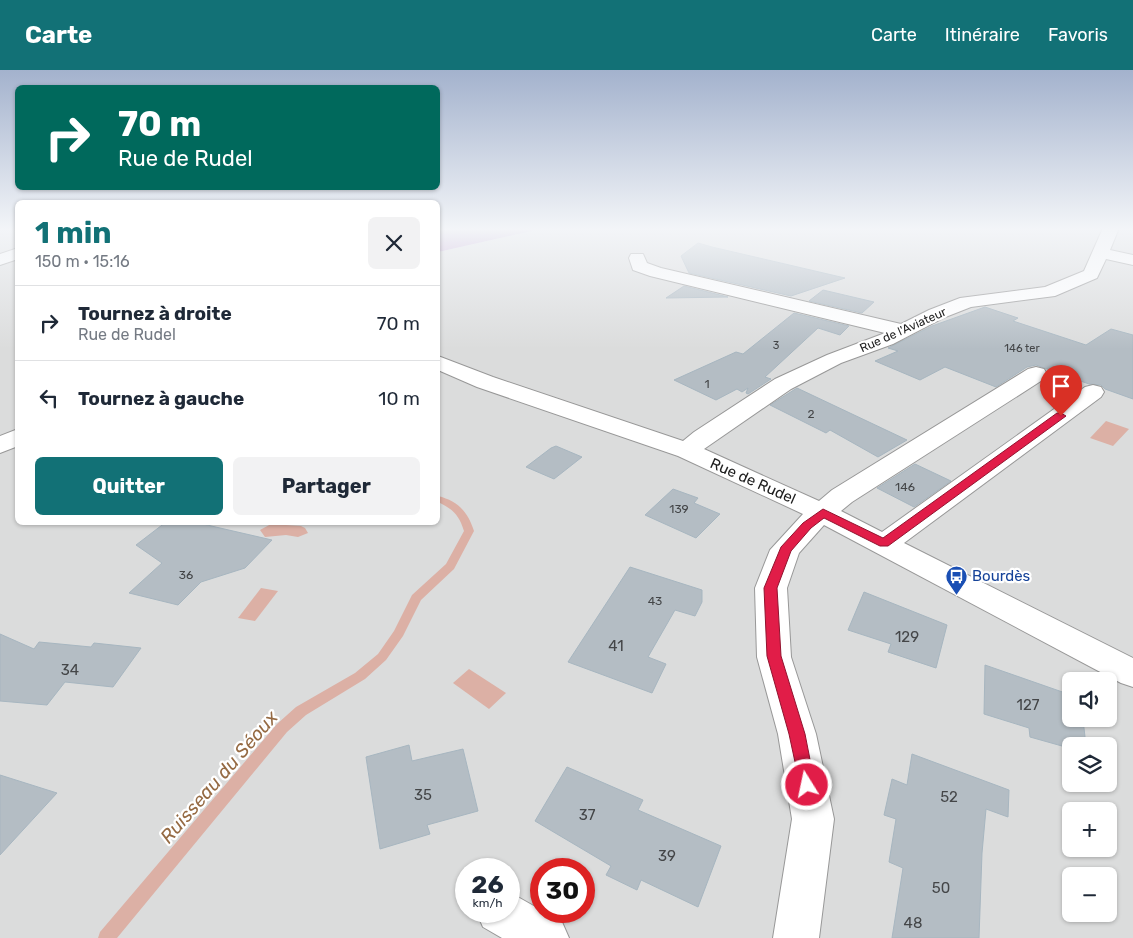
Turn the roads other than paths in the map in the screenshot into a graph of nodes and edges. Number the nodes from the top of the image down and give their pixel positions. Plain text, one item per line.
1 (646, 269) edge
2 (1094, 269) edge
3 (903, 331) junction
4 (440, 363) edge
5 (1036, 374) dead end
6 (1093, 392) dead end
7 (15, 438) edge
8 (0, 446) edge
9 (687, 451) junction
10 (823, 513) junction
11 (884, 544) junction
12 (1133, 674) edge
13 (520, 923) edge
14 (546, 938) edge
15 (796, 938) edge

1 - 3 street
2 - 3 street, Rue de l'Aviateur
3 - 9 street, Rue de l'Aviateur
4 - 9 street, Rue de Rudel
5 - 10 street
6 - 11 street
7 - 8 street
9 - 10 street, Rue de Rudel
10 - 11 street, Rue de Rudel
10 - 15 street
11 - 12 street, Rue de Rudel
13 - 14 street

